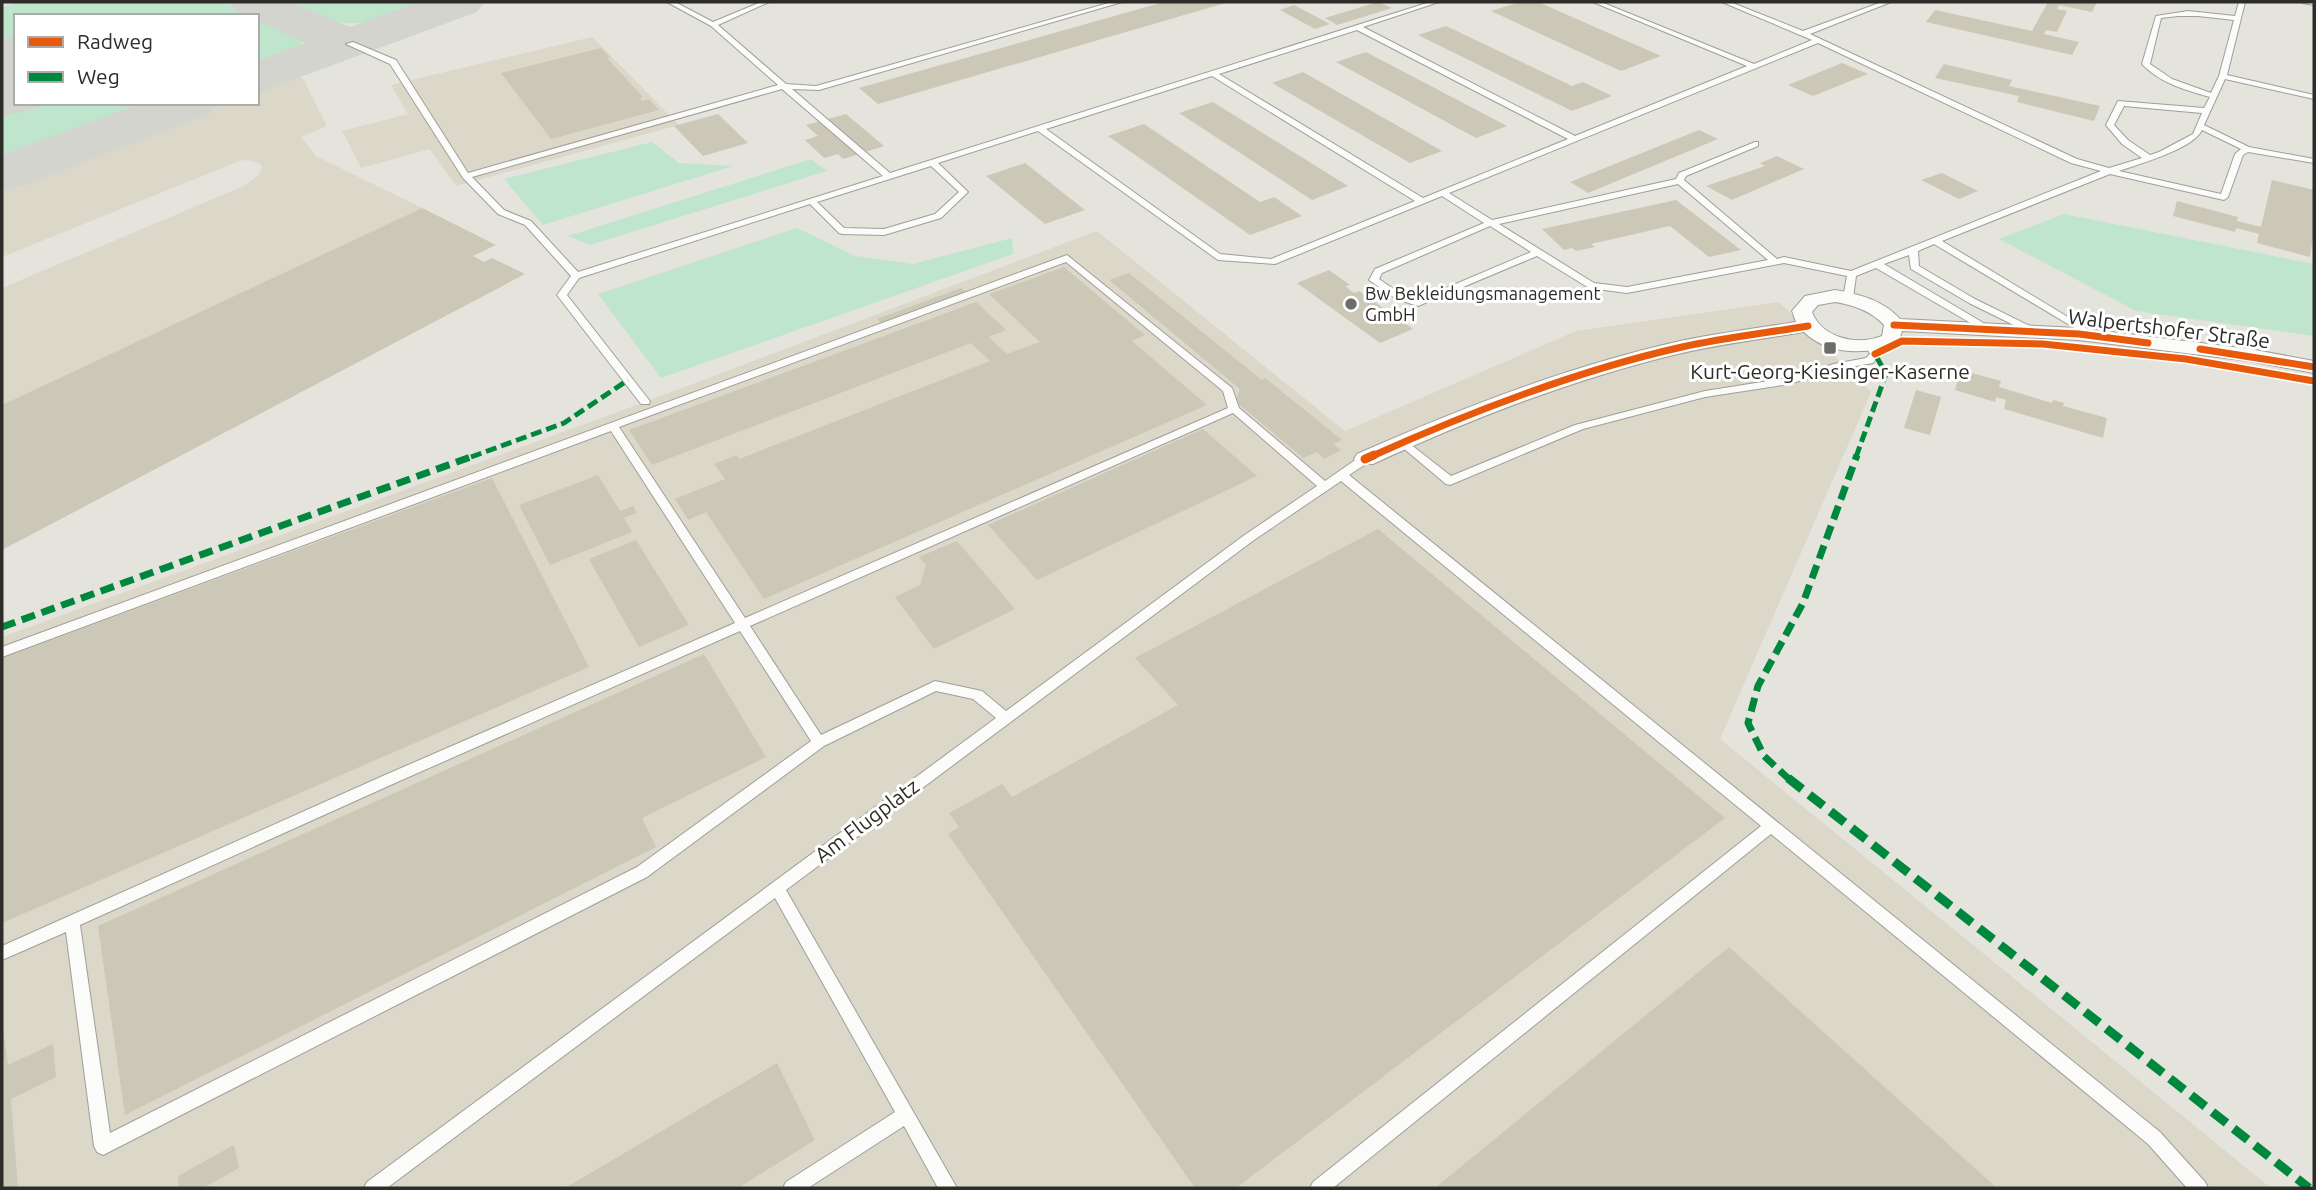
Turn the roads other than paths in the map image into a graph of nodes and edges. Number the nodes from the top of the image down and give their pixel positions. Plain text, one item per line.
1 (670, 2) edge
2 (765, 2) edge
3 (1119, 2) edge
4 (1436, 2) edge
5 (1595, 2) edge
6 (1725, 2) edge
7 (1888, 2) edge
8 (2242, 2) edge
9 (2305, 2) edge
10 (2314, 4) edge
11 (2238, 19) junction
12 (713, 25) junction
13 (1357, 27) junction
14 (1802, 34) junction
15 (1818, 40) junction
16 (350, 44) dead end
17 (1753, 66) junction
18 (1213, 73) junction
19 (2223, 76) junction
20 (783, 86) junction
21 (2214, 96) junction
22 (2314, 97) edge
23 (2206, 111) junction
24 (2202, 127) junction
25 (1039, 128) junction
26 (1575, 139) junction
27 (1755, 144) dead end
28 (2248, 149) junction
29 (2148, 158) junction
30 (2297, 160) junction
31 (932, 162) junction
32 (2314, 162) edge
33 (2109, 171) junction
34 (2314, 171) edge
35 (466, 176) junction
36 (888, 176) junction
37 (1680, 181) junction
38 (1443, 193) junction
39 (811, 201) junction
40 (1422, 201) junction
41 (1491, 223) junction
42 (1935, 241) junction
43 (1913, 250) junction
44 (1538, 252) junction
45 (1775, 262) junction
46 (1877, 264) junction
47 (1852, 274) junction
48 (576, 276) junction
49 (1848, 298) junction
50 (1894, 325) junction
51 (1808, 326) junction
52 (1989, 330) junction
53 (2035, 332) junction
54 (2093, 336) junction
55 (1871, 346) junction
56 (2314, 367) edge
57 (645, 402) dead end
58 (1234, 409) junction
59 (613, 426) junction
60 (1401, 442) junction
61 (1365, 459) joint
62 (1340, 475) junction
63 (1324, 485) junction
64 (742, 625) junction
65 (2, 652) edge
66 (1006, 718) junction
67 (819, 743) junction
68 (1772, 826) junction
69 (777, 888) junction
70 (72, 921) junction
71 (2, 953) edge
72 (906, 1115) junction
73 (373, 1188) edge
74 (792, 1188) edge
75 (948, 1188) edge
76 (1319, 1188) edge
77 (2199, 1188) edge

1 - 12 lane
2 - 12 lane
3 - 20 lane
4 - 13 lane
5 - 17 lane
6 - 14 lane
7 - 14 lane
8 - 11 lane
9 - 10 lane
11 - 19 lane
11 - 21 lane
12 - 20 lane
13 - 18 lane
13 - 26 lane
14 - 15 lane
15 - 17 lane
15 - 33 lane
16 - 35 lane
17 - 26 lane
18 - 25 lane
18 - 40 lane
19 - 21 lane
19 - 22 lane
20 - 35 lane
20 - 36 lane
21 - 23 lane
23 - 24 lane
23 - 29 lane
24 - 28 lane
24 - 29 lane
25 - 31 lane
25 - 40 lane
26 - 38 lane
27 - 37 lane
28 - 30 lane
28 - 33 lane
29 - 33 lane
30 - 32 lane
30 - 34 lane
31 - 36 lane
31 - 39 lane
33 - 42 lane
35 - 48 lane
36 - 39 lane
37 - 41 lane
37 - 45 lane
38 - 40 lane
38 - 41 lane
39 - 48 lane
41 - 44 lane
41 - 44 lane
42 - 43 lane
42 - 54 lane
43 - 46 lane
43 - 53 lane
44 - 45 lane
45 - 47 lane
46 - 47 lane
46 - 52 lane
47 - 49 lane
48 - 57 lane
49 - 50 street
49 - 51 street
50 - 52 street, Walpertshofer Straße
50 - 55 street
51 - 55 street
51 - 60 street
52 - 53 street, Walpertshofer Straße
53 - 54 street, Walpertshofer Straße
54 - 56 street, Walpertshofer Straße
55 - 60 lane
58 - 59 lane
58 - 63 lane
58 - 64 lane
59 - 64 lane
59 - 65 lane
60 - 61 street
61 - 62 lane, Am Flugplatz
62 - 63 lane, Am Flugplatz
62 - 68 lane
63 - 66 lane, Am Flugplatz
64 - 67 lane
64 - 70 lane
66 - 67 lane
66 - 69 lane, Am Flugplatz
67 - 70 lane
68 - 76 lane
68 - 77 lane
69 - 72 lane
69 - 73 lane, Am Flugplatz
70 - 71 lane
72 - 74 lane
72 - 75 lane

